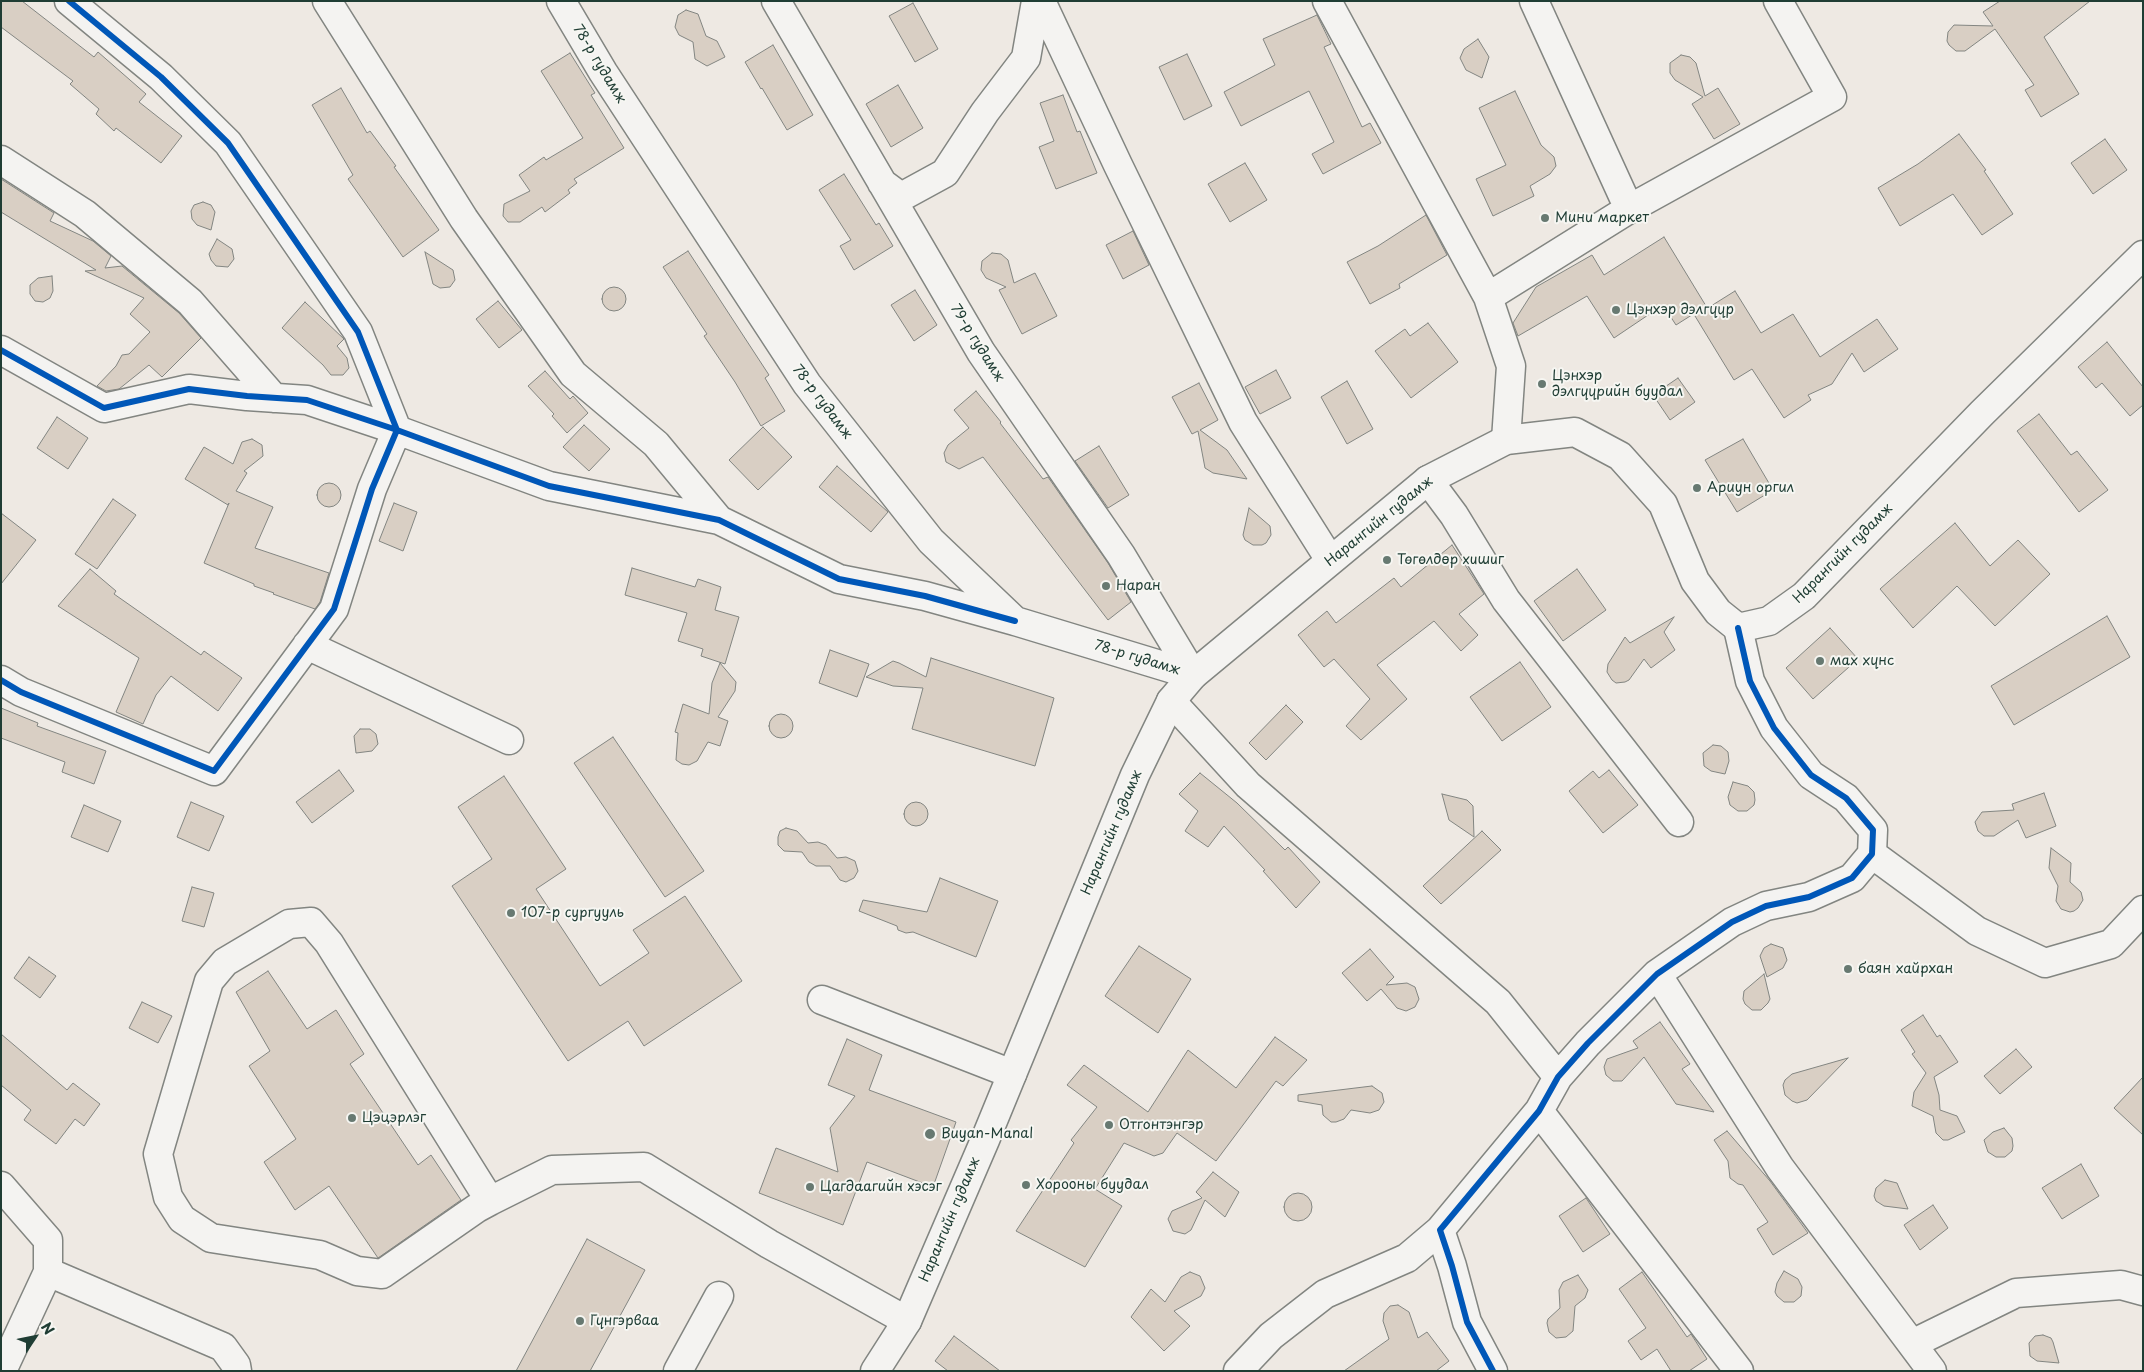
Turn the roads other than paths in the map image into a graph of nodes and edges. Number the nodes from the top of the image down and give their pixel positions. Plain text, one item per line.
1 (69, 1) edge
2 (328, 1) edge
3 (562, 1) edge
4 (776, 1) edge
5 (1036, 1) edge
6 (1041, 1) edge
7 (1327, 1) edge
8 (1534, 1) edge
9 (1778, 1) edge
10 (1, 160) edge
11 (882, 183) junction
12 (1629, 209) junction
13 (2143, 255) edge
14 (1488, 297) junction
15 (1, 350) edge
16 (274, 398) junction
17 (396, 430) junction
18 (1506, 440) junction
19 (1428, 480) junction
20 (719, 520) junction
21 (1330, 560) junction
22 (1015, 621) junction
23 (1738, 628) junction
24 (307, 645) junction
25 (1193, 676) junction
26 (1, 680) edge
27 (1172, 701) junction
28 (509, 740) dead end
29 (1679, 822) dead end
30 (1872, 854) junction
31 (2143, 910) edge
32 (1657, 974) junction
33 (822, 1000) dead end
34 (1012, 1074) junction
35 (1558, 1077) junction
36 (1539, 1111) junction
37 (1, 1186) edge
38 (490, 1201) junction
39 (1440, 1230) junction
40 (48, 1272) junction
41 (2143, 1291) edge
42 (719, 1296) dead end
43 (907, 1321) junction
44 (1912, 1344) junction
45 (2, 1371) edge
46 (237, 1371) edge
47 (678, 1371) edge
48 (875, 1371) edge
49 (1238, 1371) edge
50 (1493, 1371) edge
51 (1739, 1371) edge
52 (1932, 1371) edge

1 - 17 street
2 - 20 street
3 - 22 street, 78-р гудамж
4 - 11 street, 79-р гудамж
5 - 11 street
6 - 21 street
7 - 14 street
8 - 12 street
9 - 12 street
10 - 16 street
11 - 25 street, 79-р гудамж
12 - 14 street
13 - 23 street, Нарангийн гудамж
14 - 18 street
15 - 16 street
16 - 17 street
17 - 20 street
17 - 24 street
18 - 19 street, Нарангийн гудамж
18 - 23 street, Нарангийн гудамж
19 - 21 street, Нарангийн гудамж
19 - 29 street
20 - 22 street
21 - 25 street, Нарангийн гудамж
22 - 25 street, 78-р гудамж
23 - 30 street
24 - 26 street
24 - 28 street
25 - 27 street, Нарангийн гудамж
27 - 34 street, Нарангийн гудамж
27 - 35 street
30 - 31 street
30 - 32 street
32 - 35 street
32 - 44 street
33 - 34 street
34 - 43 street, Нарангийн гудамж
35 - 36 street
36 - 39 street
36 - 51 street
37 - 40 street
38 - 38 street
38 - 43 street
39 - 49 street
39 - 50 street
40 - 45 street
40 - 46 street
41 - 44 street
42 - 47 street
43 - 48 street, Нарангийн гудамж
44 - 52 street

